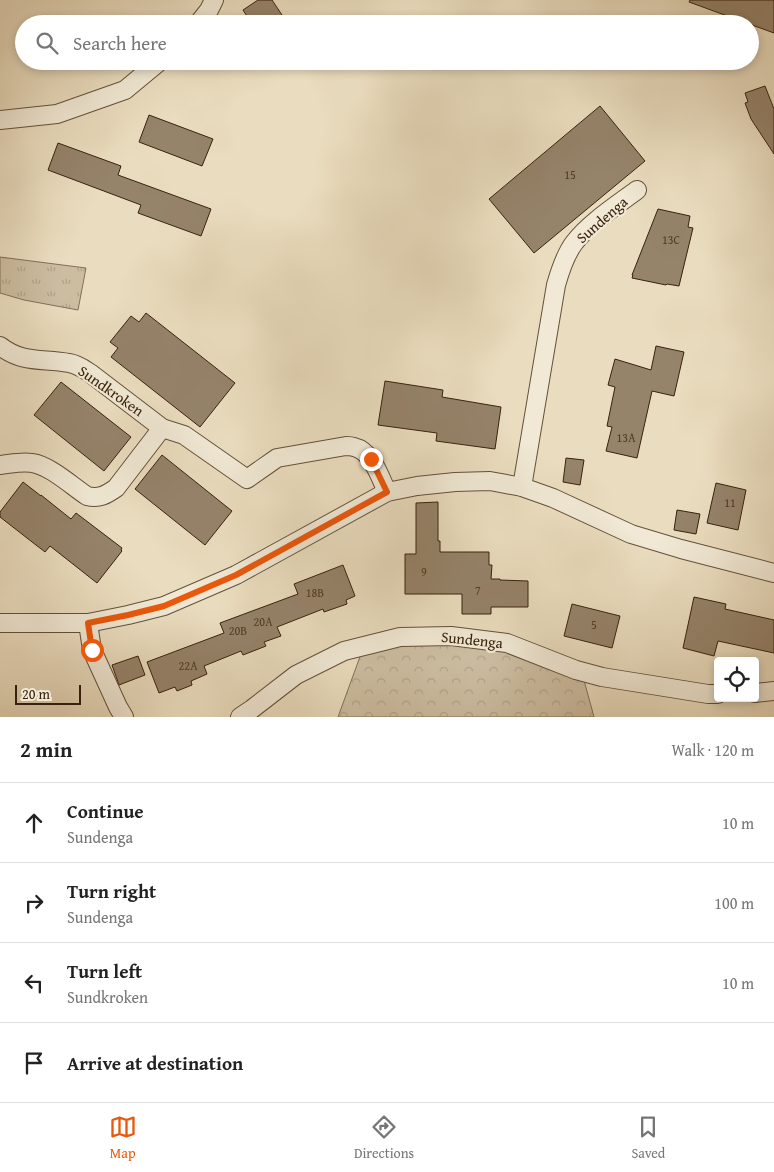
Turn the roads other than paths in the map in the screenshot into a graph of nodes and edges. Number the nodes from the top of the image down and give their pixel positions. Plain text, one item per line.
1 (214, 0) edge
2 (206, 15) edge
3 (149, 70) edge
4 (0, 120) edge
5 (637, 190) dead end
6 (0, 346) edge
7 (162, 428) junction
8 (0, 465) edge
9 (522, 487) junction
10 (387, 492) junction
11 (774, 573) edge
12 (0, 623) edge
13 (88, 623) junction
14 (774, 691) edge
15 (759, 693) edge
16 (714, 694) edge
17 (124, 717) edge
18 (240, 717) edge

1 - 2 street
3 - 4 street
5 - 9 street, Sundenga
6 - 7 street, Sundkroken
7 - 8 street
7 - 10 street, Sundkroken
9 - 10 street
9 - 11 street
10 - 13 street
12 - 13 street
13 - 17 street
14 - 15 street
16 - 18 street, Sundenga

